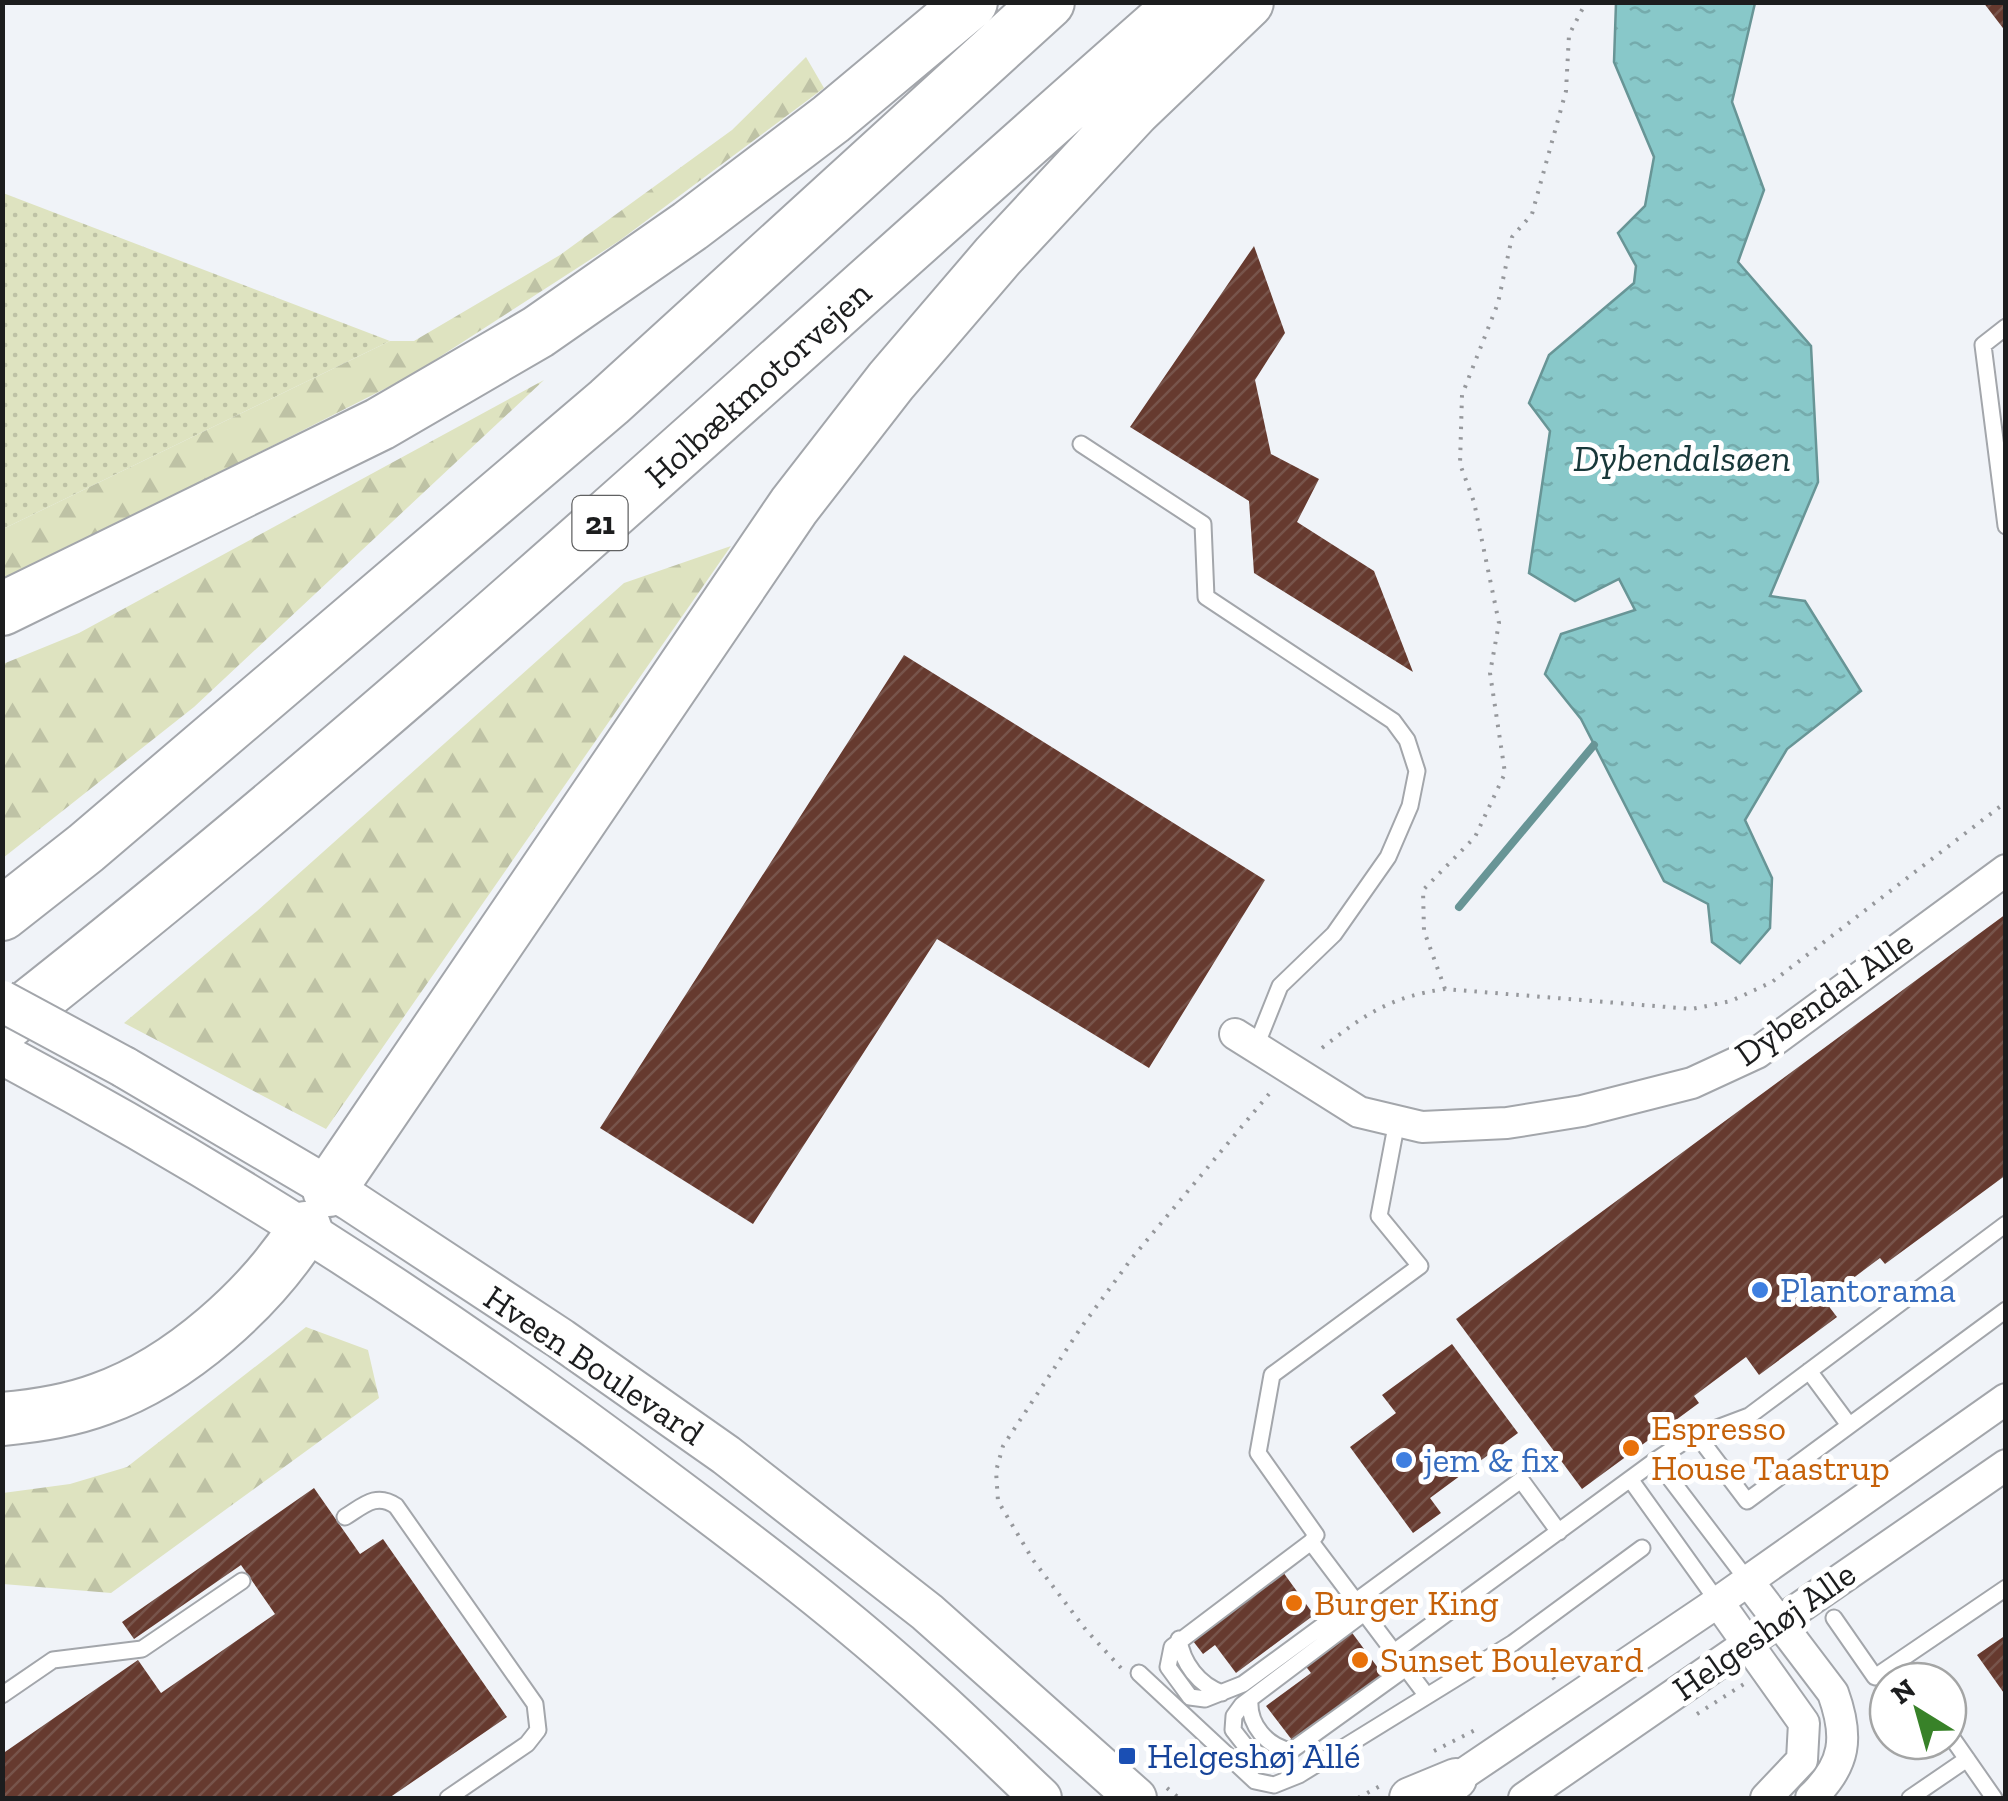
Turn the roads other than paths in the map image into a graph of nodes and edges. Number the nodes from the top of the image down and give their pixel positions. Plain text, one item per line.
1 (970, 2) edge
2 (1048, 2) edge
3 (1185, 2) edge
4 (1246, 2) edge
5 (2006, 327) edge
6 (1081, 444) dead end
7 (2006, 526) edge
8 (2, 609) edge
9 (2006, 870) edge
10 (2, 914) edge
11 (2, 1001) edge
12 (2, 1027) edge
13 (1246, 1040) joint
14 (2, 1054) edge
15 (1398, 1121) junction
16 (317, 1208) junction
17 (2006, 1224) edge
18 (2006, 1310) edge
19 (1809, 1371) junction
20 (2006, 1400) edge
21 (2, 1419) edge
22 (1850, 1425) junction
23 (1698, 1435) junction
24 (1656, 1460) junction
25 (2006, 1465) edge
26 (1630, 1479) junction
27 (346, 1517) dead end
28 (1559, 1532) junction
29 (1312, 1542) junction
30 (1642, 1548) dead end
31 (242, 1581) dead end
32 (1748, 1581) junction
33 (2006, 1588) edge
34 (1718, 1602) junction
35 (1360, 1607) junction
36 (1834, 1618) dead end
37 (1778, 1620) junction
38 (1746, 1643) junction
39 (1394, 1652) junction
40 (1901, 1661) edge
41 (1868, 1667) edge
42 (1406, 1668) junction
43 (1139, 1673) dead end
44 (2, 1694) edge
45 (1426, 1696) junction
46 (1968, 1760) edge
47 (1964, 1761) edge
48 (1439, 1776) edge
49 (1398, 1790) edge
50 (448, 1798) edge
51 (1041, 1798) edge
52 (1136, 1798) edge
53 (1524, 1798) edge
54 (1766, 1798) edge
55 (1811, 1798) edge
56 (1910, 1798) edge
57 (1994, 1798) edge

1 - 8 highway
2 - 10 highway, 21
3 - 12 highway, Holbækmotorvejen / 21
4 - 16 highway
5 - 7 lane
6 - 13 lane
9 - 15 street, Dybendal Alle
11 - 16 street, Hveen Boulevard, bridge
13 - 15 street, Dybendal Alle
14 - 16 street, Hveen Boulevard
15 - 29 lane
16 - 21 highway
16 - 51 street, Hveen Boulevard
16 - 52 street, Hveen Boulevard
17 - 19 lane
18 - 22 lane
19 - 22 lane
19 - 23 lane
20 - 32 street, Helgeshøj Alle
22 - 23 lane
23 - 24 lane
24 - 26 lane
24 - 32 lane
25 - 37 street, Helgeshøj Alle
26 - 28 lane
26 - 34 lane
27 - 50 lane
28 - 35 lane
28 - 39 lane
29 - 35 lane
29 - 35 lane
30 - 45 lane
31 - 44 lane
32 - 34 street, Helgeshøj Alle
32 - 37 street
33 - 40 lane
34 - 38 street
34 - 48 street, Helgeshøj Alle
35 - 39 lane
35 - 42 lane
36 - 41 lane
37 - 38 street, Helgeshøj Alle
37 - 55 street
38 - 53 street, Helgeshøj Alle
38 - 54 street
39 - 42 lane
42 - 45 lane
43 - 45 lane
46 - 57 lane
47 - 56 lane
48 - 49 street

